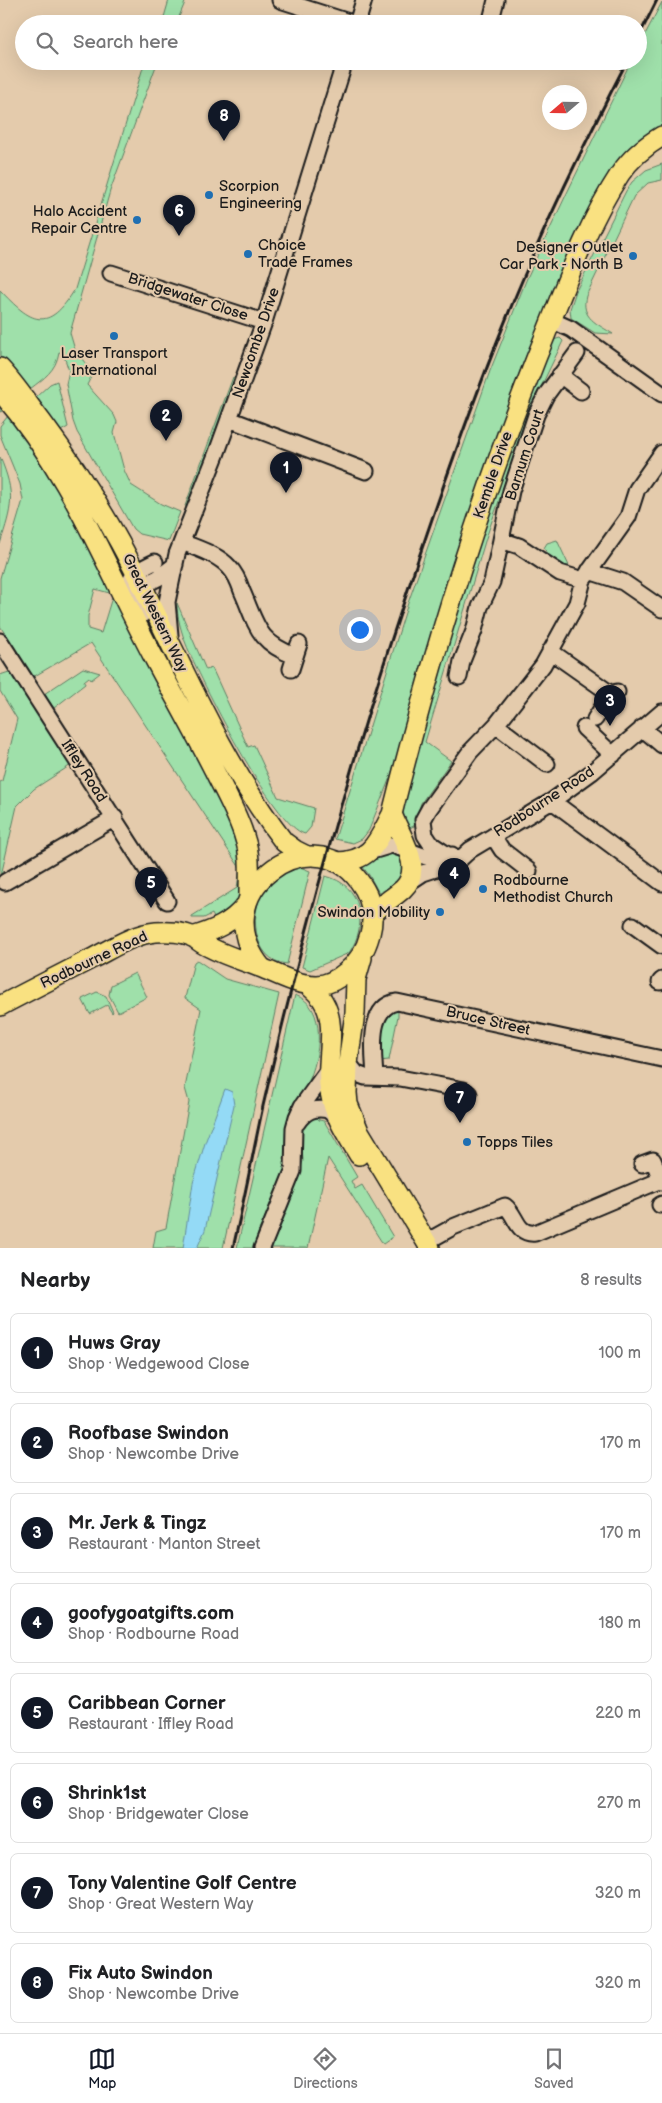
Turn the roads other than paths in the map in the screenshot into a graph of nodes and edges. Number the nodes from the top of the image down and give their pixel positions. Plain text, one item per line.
1 (280, 0) edge
2 (364, 0) edge
3 (498, 1) edge
4 (328, 15) edge
5 (359, 15) edge
6 (493, 15) edge
7 (342, 70) edge
8 (662, 136) edge
9 (662, 151) edge
10 (638, 156) junction
11 (111, 273) dead end
12 (551, 320) junction
13 (264, 322) junction
14 (577, 353) dead end
15 (0, 368) edge
16 (560, 375) junction
17 (0, 391) edge
18 (581, 391) dead end
19 (662, 394) edge
20 (229, 418) junction
21 (662, 453) edge
22 (366, 471) dead end
23 (661, 471) edge
24 (649, 486) dead end
25 (501, 540) junction
26 (120, 543) junction
27 (178, 554) junction
28 (155, 562) junction
29 (586, 576) junction
30 (138, 579) junction
31 (662, 609) edge
32 (0, 641) edge
33 (172, 649) junction
34 (550, 650) junction
35 (295, 656) dead end
36 (153, 657) junction
37 (6, 664) edge
38 (459, 677) dead end
39 (662, 712) edge
40 (496, 725) junction
41 (642, 728) junction
42 (662, 745) edge
43 (612, 755) junction
44 (547, 764) dead end
45 (552, 801) junction
46 (392, 814) junction
47 (114, 818) junction
48 (493, 836) junction
49 (470, 850) junction
50 (408, 851) junction
51 (369, 852) junction
52 (307, 856) junction
53 (448, 856) junction
54 (336, 862) junction
55 (529, 871) dead end
56 (5, 882) dead end
57 (662, 882) edge
58 (408, 883) junction
59 (167, 901) dead end
60 (247, 901) junction
61 (373, 914) junction
62 (633, 925) dead end
63 (192, 937) junction
64 (662, 946) edge
65 (363, 953) junction
66 (262, 968) junction
67 (307, 984) junction
68 (0, 1006) edge
69 (662, 1059) edge
70 (348, 1063) junction
71 (328, 1070) junction
72 (370, 1077) junction
73 (469, 1094) dead end
74 (343, 1112) junction
75 (294, 1128) junction
76 (642, 1164) dead end
77 (662, 1181) edge
78 (424, 1246) edge
79 (262, 1248) edge

1 - 4 street
2 - 5 street
3 - 6 street
7 - 13 street, Newcombe Drive
8 - 10 main road, Kemble Drive
9 - 10 main road
10 - 12 main road, Kemble Drive
11 - 13 street, Bridgewater Close
12 - 19 street
12 - 46 main road, Kemble Drive
13 - 20 street, Newcombe Drive
14 - 16 street, Barnum Court
15 - 26 main road, Great Western Way
16 - 18 street
16 - 25 street, Barnum Court
17 - 36 main road, Great Western Way
20 - 22 street
20 - 27 street, Newcombe Drive
21 - 29 street
23 - 24 street
25 - 29 street
25 - 38 street, Barnum Court
26 - 28 street
26 - 30 main road, Great Western Way
27 - 28 street
27 - 30 street
27 - 33 street, Newcombe Drive
27 - 35 street
28 - 30 street
29 - 31 street
29 - 34 street
30 - 33 main road, Great Western Way
30 - 36 street
32 - 37 street, Iffley Road
33 - 52 main road, Great Western Way
34 - 40 street
34 - 43 street
36 - 60 main road, Great Western Way
37 - 47 street, Iffley Road
39 - 41 street, Rodbourne Road
40 - 44 street
40 - 53 street
41 - 42 street
41 - 43 street, Rodbourne Road
43 - 45 street, Rodbourne Road
45 - 48 street, Rodbourne Road
45 - 57 street
46 - 50 main road
46 - 51 main road, Kemble Drive
47 - 56 street
47 - 59 street, Iffley Road
48 - 49 street, Rodbourne Road
48 - 55 street
49 - 53 street, Rodbourne Road
49 - 58 street, Rodbourne Road
50 - 51 street, Rodbourne Road
50 - 53 street, Rodbourne Road
50 - 58 main road
51 - 54 main road
52 - 54 main road
52 - 60 main road
54 - 61 main road
58 - 61 main road
60 - 63 main road
60 - 66 main road
61 - 65 main road
62 - 64 street
63 - 66 main road, Rodbourne Road
63 - 68 main road, Rodbourne Road
65 - 67 main road
65 - 70 main road
66 - 67 main road
67 - 71 main road
69 - 72 street, Bruce Street
70 - 72 street
70 - 74 main road
71 - 74 main road
71 - 75 street
72 - 73 street
72 - 74 street
74 - 75 street
74 - 78 main road
75 - 79 street
76 - 77 street
77 - 78 street

